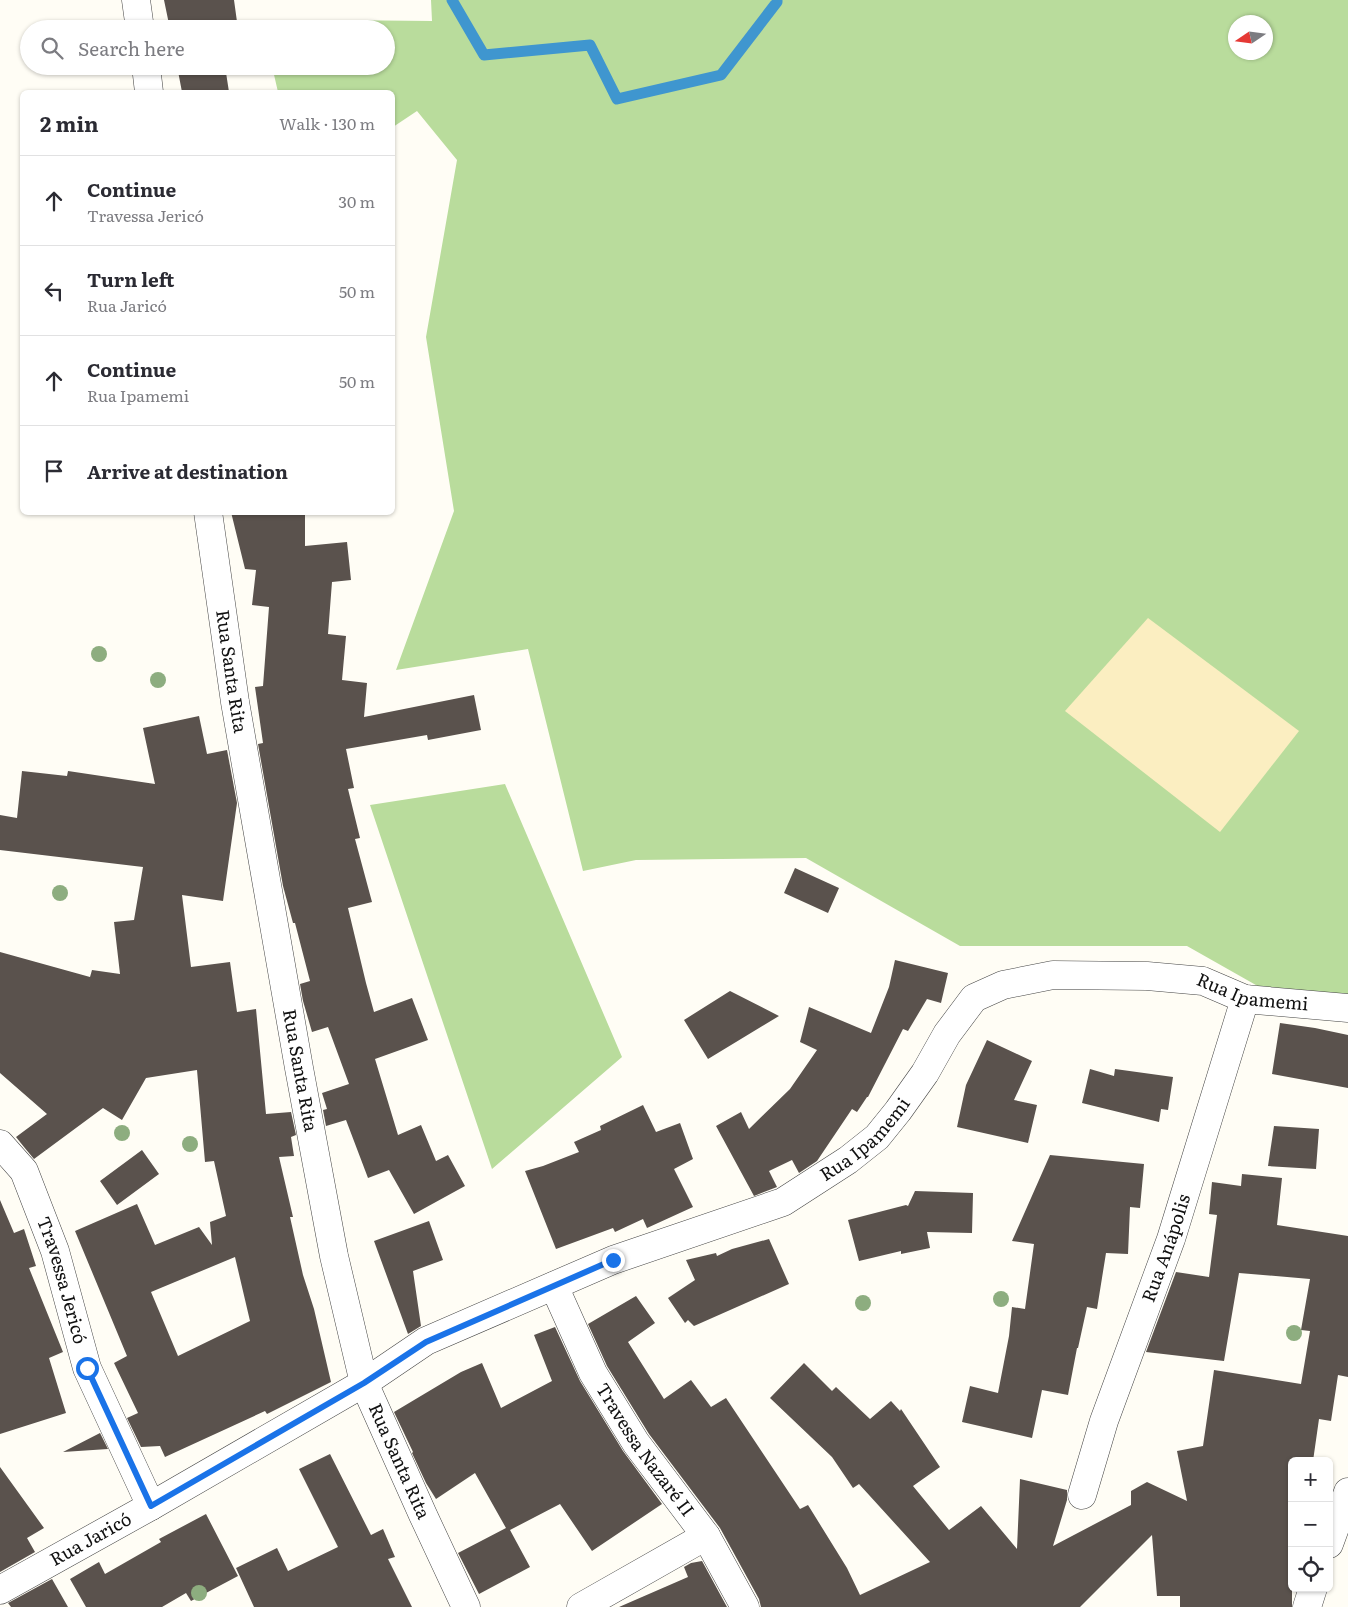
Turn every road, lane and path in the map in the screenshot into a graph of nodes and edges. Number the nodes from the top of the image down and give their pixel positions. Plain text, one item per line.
1 (136, 0) edge
2 (139, 20) edge
3 (147, 75) edge
4 (149, 90) edge
5 (208, 515) edge
6 (1245, 998) junction
7 (1348, 1008) edge
8 (0, 1144) edge
9 (554, 1286) junction
10 (364, 1383) junction
11 (1348, 1492) edge
12 (1082, 1495) dead end
13 (151, 1506) junction
14 (1333, 1533) edge
15 (706, 1536) junction
16 (0, 1590) edge
17 (1312, 1592) edge
18 (466, 1607) edge
19 (580, 1607) edge
20 (745, 1607) edge
21 (1306, 1607) edge

1 - 2 street
3 - 4 street
5 - 10 street, Rua Santa Rita
6 - 7 street, Rua Ipamemi
6 - 9 street, Rua Ipamemi
6 - 12 street, Rua Anápolis
8 - 13 street, Travessa Jericó
9 - 10 street, Rua Ipamemi
9 - 15 street, Travessa Nazaré II
10 - 13 street, Rua Jaricó
10 - 18 street, Rua Santa Rita
11 - 14 street
13 - 16 street, Rua Jaricó
15 - 19 street
15 - 20 street, Travessa Nazaré II
17 - 21 street

